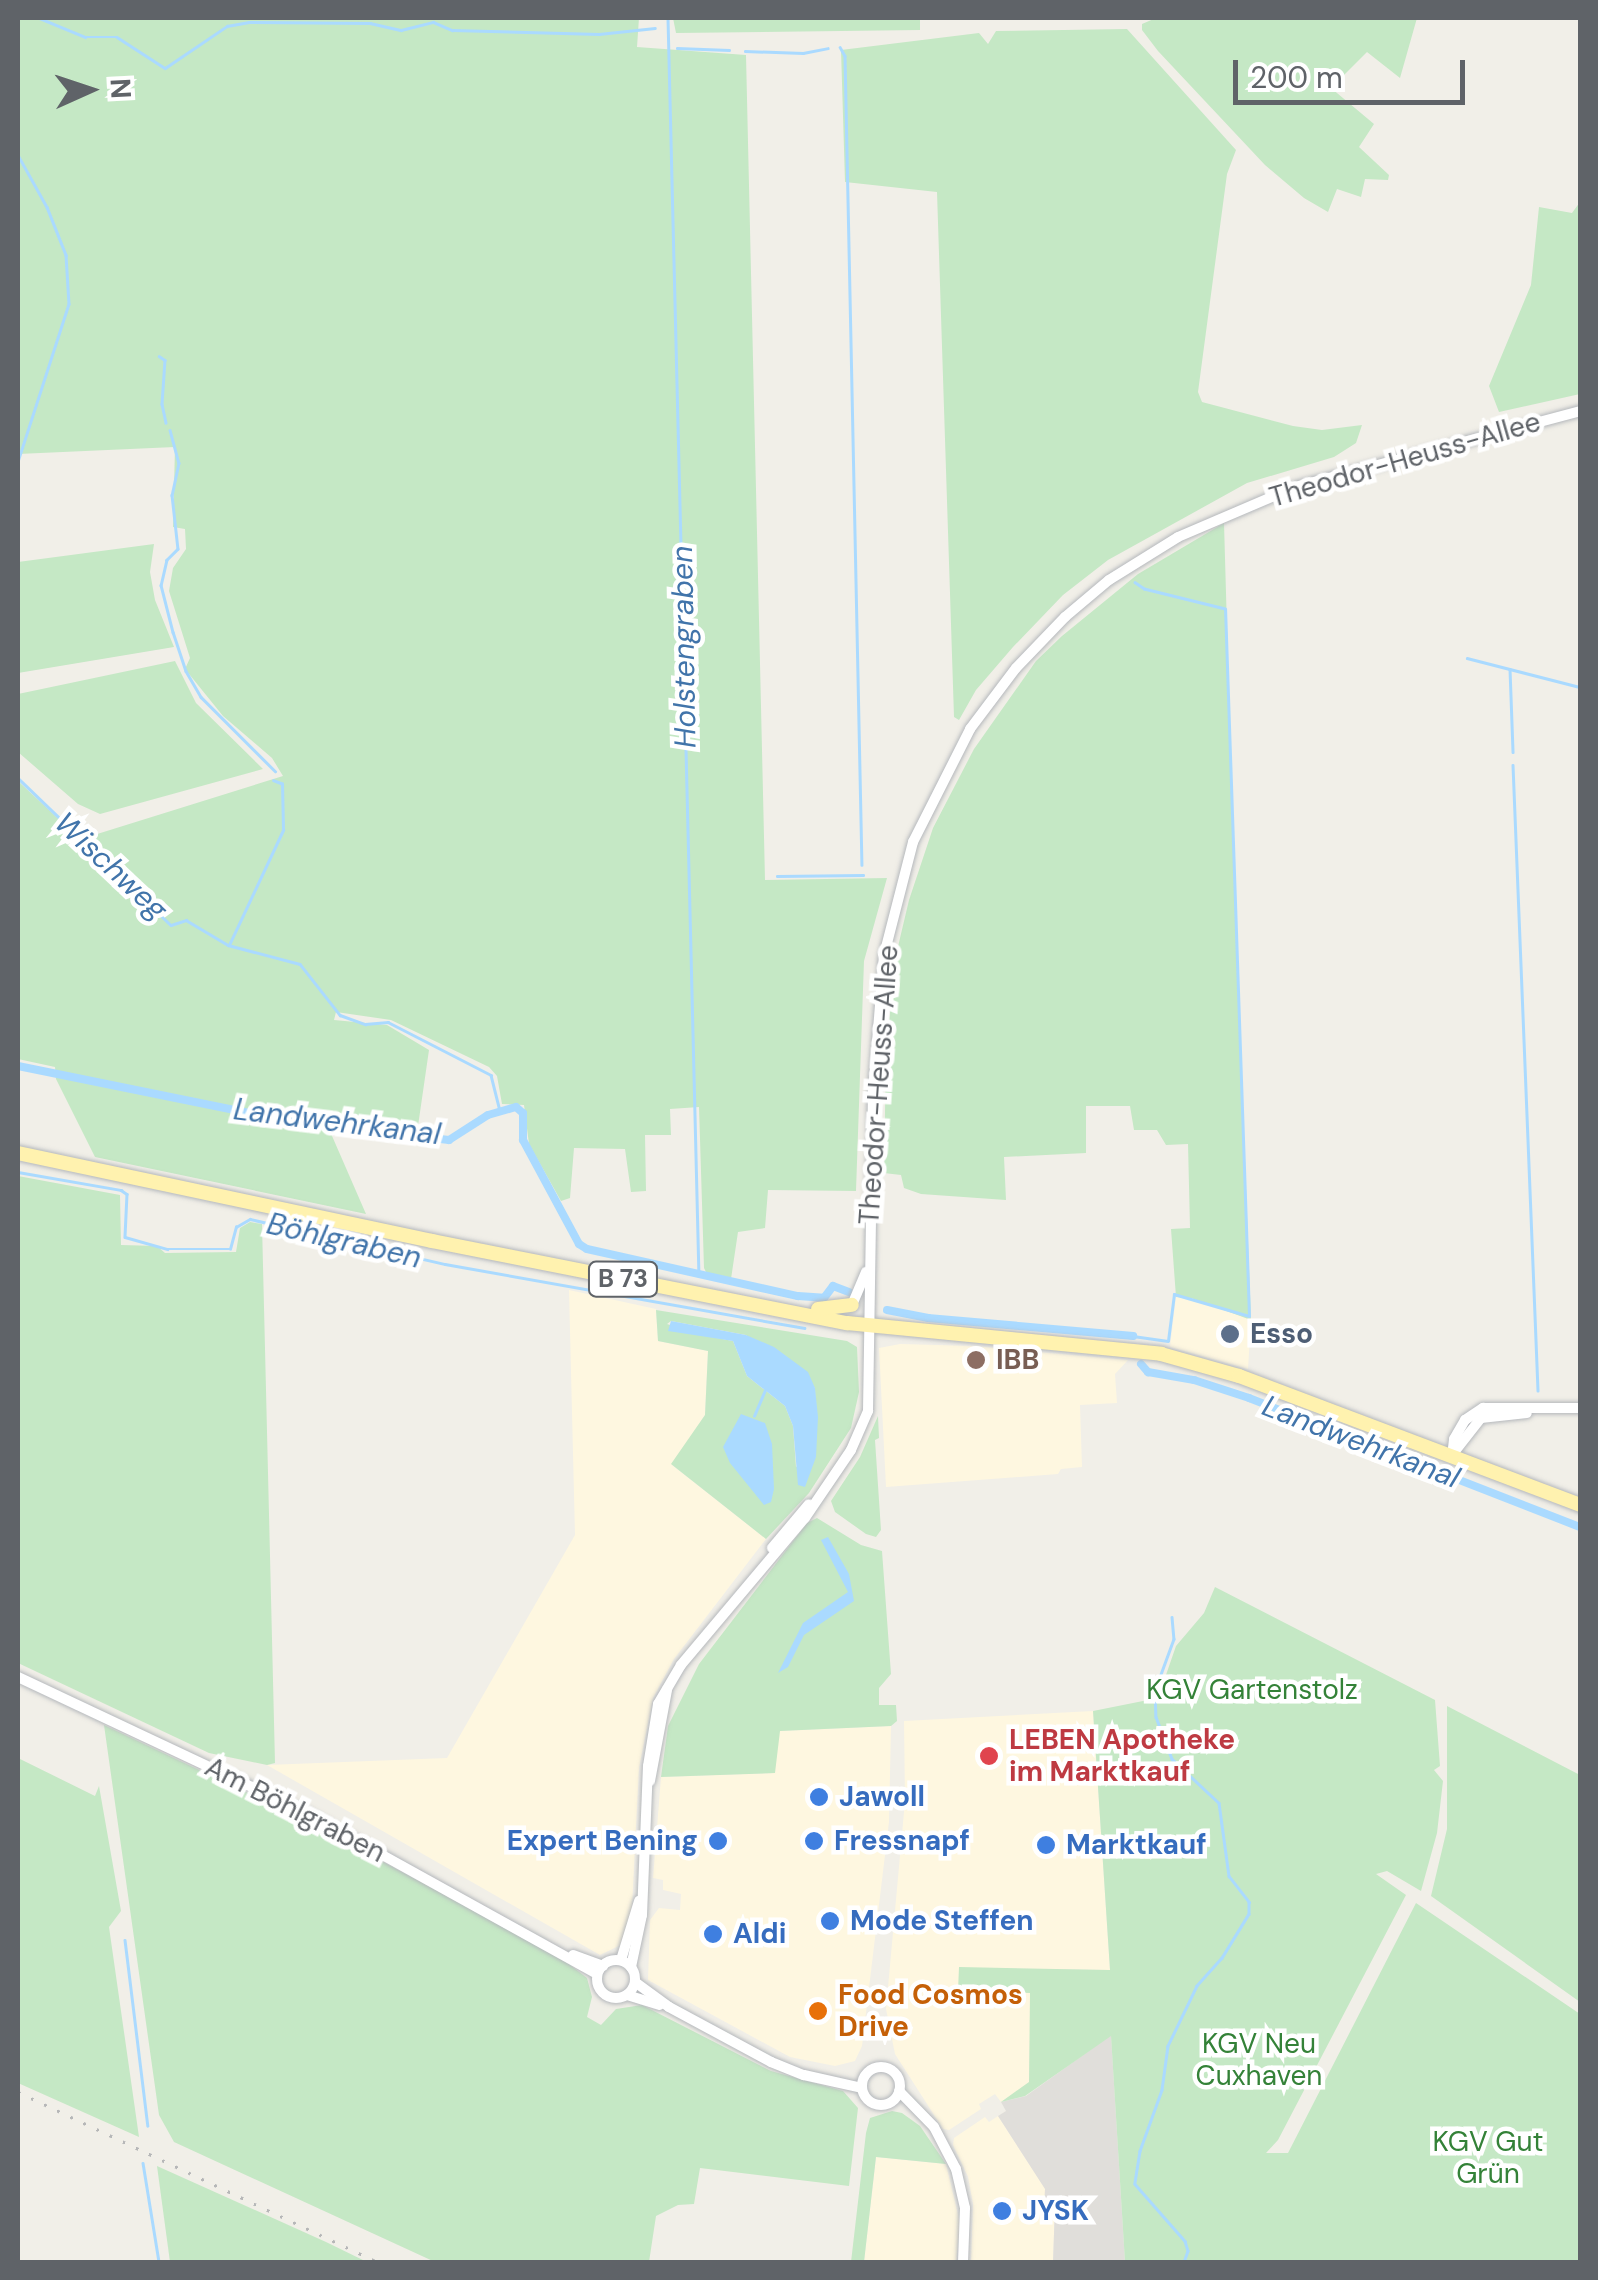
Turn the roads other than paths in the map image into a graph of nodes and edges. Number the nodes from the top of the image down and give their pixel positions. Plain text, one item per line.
1 (1580, 411) edge
2 (18, 1153) edge
3 (868, 1266) junction
4 (852, 1305) joint
5 (770, 1308) junction
6 (868, 1326) junction
7 (1580, 1409) edge
8 (1452, 1456) junction
9 (1580, 1505) edge
10 (18, 1677) edge
11 (626, 1964) junction
12 (600, 1970) junction
13 (636, 1982) junction
14 (627, 1995) junction
15 (669, 2007) junction
16 (865, 2075) junction
17 (822, 2079) junction
18 (862, 2088) junction
19 (896, 2096) junction
20 (963, 2262) edge

1 - 3 street, Theodor-Heuss-Allee
2 - 5 main road, B 73
3 - 4 street
3 - 6 street, Theodor-Heuss-Allee
4 - 5 main road, B 73
5 - 6 main road, B 73
6 - 8 main road, B 73
6 - 11 street, Theodor-Heuss-Allee
7 - 8 street
8 - 9 main road, B 73
10 - 12 street, Am Böhlgraben
11 - 12 street
11 - 13 street
12 - 14 street
13 - 14 street
13 - 15 street
14 - 15 street
15 - 17 street
16 - 17 street
16 - 18 street
16 - 19 street
17 - 18 street
18 - 19 street
19 - 20 street

